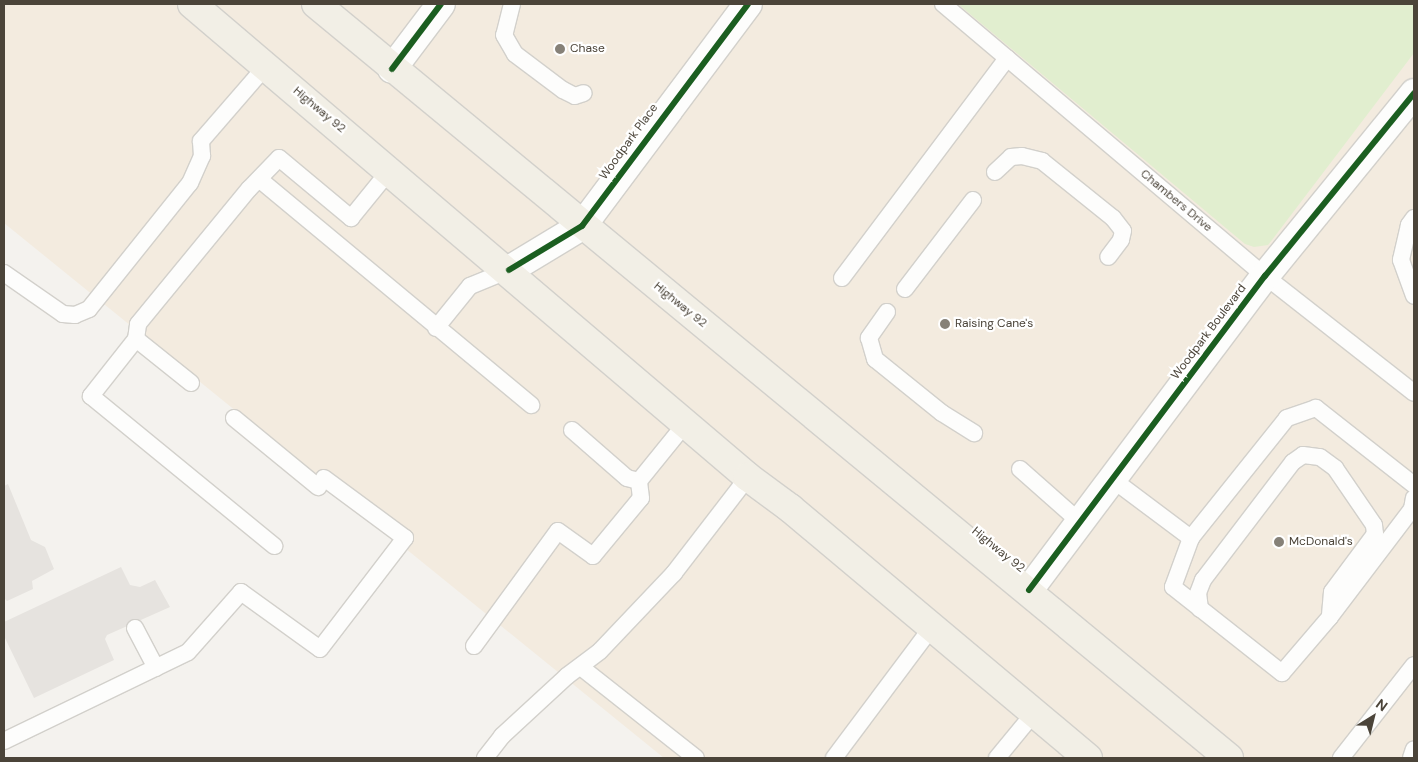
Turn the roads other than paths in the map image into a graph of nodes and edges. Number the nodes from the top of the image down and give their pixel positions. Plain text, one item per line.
1 (192, 4) edge
2 (316, 4) edge
3 (441, 4) edge
4 (512, 4) edge
5 (748, 4) edge
6 (943, 4) edge
7 (1007, 58) junction
8 (266, 66) junction
9 (392, 69) junction
10 (584, 92) dead end
11 (1414, 93) edge
12 (390, 170) junction
13 (995, 172) dead end
14 (259, 179) junction
15 (974, 200) dead end
16 (1414, 218) edge
17 (582, 226) junction
18 (1108, 258) dead end
19 (509, 270) junction
20 (4, 273) edge
21 (1265, 276) junction
22 (842, 278) dead end
23 (905, 289) dead end
24 (1414, 296) edge
25 (887, 312) dead end
26 (436, 328) junction
27 (136, 339) junction
28 (191, 383) dead end
29 (1414, 393) edge
30 (531, 405) dead end
31 (234, 418) dead end
32 (686, 423) junction
33 (572, 430) dead end
34 (974, 433) dead end
35 (1020, 469) dead end
36 (748, 477) junction
37 (1112, 479) junction
38 (639, 481) junction
39 (1414, 485) edge
40 (1414, 498) edge
41 (1080, 522) junction
42 (1191, 538) junction
43 (274, 546) dead end
44 (1029, 590) junction
45 (1200, 609) junction
46 (1330, 617) junction
47 (932, 627) junction
48 (135, 628) dead end
49 (474, 646) dead end
50 (1414, 666) edge
51 (156, 668) junction
52 (582, 668) junction
53 (1034, 713) junction
54 (4, 741) edge
55 (1414, 749) edge
56 (485, 758) edge
57 (696, 758) edge
58 (834, 758) edge
59 (997, 758) edge
60 (1088, 758) edge
61 (1229, 758) edge
62 (1341, 758) edge
63 (1411, 758) edge

1 - 8 main road, Highway 92
2 - 9 main road, Highway 92
3 - 9 street
4 - 10 lane
5 - 17 street, Woodpark Place
6 - 7 lane, Chambers Drive
7 - 21 lane, Chambers Drive
7 - 22 lane
8 - 12 main road, Highway 92
8 - 20 lane
9 - 17 main road, Highway 92
11 - 21 street, Woodpark Boulevard
12 - 14 lane
12 - 19 main road, Highway 92
13 - 18 lane
14 - 26 lane
14 - 27 lane
15 - 23 lane
16 - 24 lane
17 - 19 street, Woodpark Place
17 - 44 main road, Highway 92
19 - 26 lane
19 - 32 main road, Highway 92
21 - 29 lane, Chambers Drive
21 - 37 street, Woodpark Boulevard
25 - 34 lane
26 - 30 lane
27 - 28 lane
27 - 43 lane
31 - 51 lane
32 - 36 main road, Highway 92
32 - 38 lane
33 - 38 lane
35 - 41 lane
36 - 47 main road, Highway 92
36 - 52 lane
37 - 41 street, Woodpark Boulevard
37 - 42 lane
38 - 49 lane
39 - 42 lane
40 - 46 lane
41 - 44 street, Woodpark Boulevard
42 - 45 lane
44 - 61 main road, Highway 92
45 - 46 lane
45 - 46 lane
47 - 53 main road, Highway 92
47 - 58 lane
48 - 51 lane
50 - 62 lane
51 - 54 lane
52 - 56 lane
52 - 57 lane
53 - 59 lane
53 - 60 main road, Highway 92
55 - 63 lane

